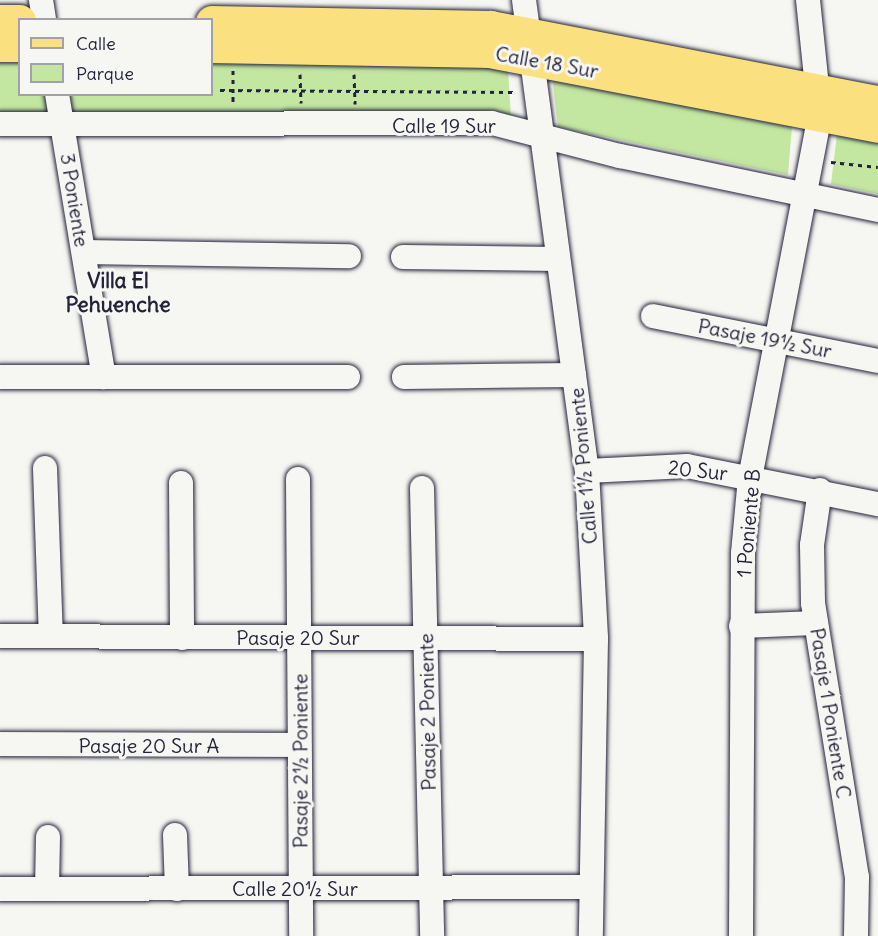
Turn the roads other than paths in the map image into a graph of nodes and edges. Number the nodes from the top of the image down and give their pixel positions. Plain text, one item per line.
1 (40, 0) edge
2 (524, 0) edge
3 (808, 0) edge
4 (44, 18) edge
5 (0, 21) edge
6 (18, 21) edge
7 (213, 22) edge
8 (529, 45) junction
9 (0, 46) edge
10 (18, 46) edge
11 (222, 47) edge
12 (57, 96) edge
13 (817, 102) junction
14 (878, 102) edge
15 (0, 124) edge
16 (63, 124) junction
17 (878, 128) edge
18 (541, 135) junction
19 (805, 194) junction
20 (878, 210) edge
21 (84, 252) junction
22 (348, 256) dead end
23 (403, 257) dead end
24 (558, 259) junction
25 (653, 316) dead end
26 (777, 340) junction
27 (878, 361) edge
28 (574, 375) junction
29 (0, 377) edge
30 (104, 377) junction
31 (404, 377) dead end
32 (348, 378) dead end
33 (45, 468) dead end
34 (587, 471) junction
35 (750, 478) junction
36 (298, 479) dead end
37 (181, 483) dead end
38 (422, 488) dead end
39 (820, 490) junction
40 (878, 504) edge
41 (816, 622) junction
42 (741, 627) junction
43 (0, 636) edge
44 (51, 636) junction
45 (425, 637) junction
46 (182, 638) junction
47 (300, 638) junction
48 (596, 639) junction
49 (0, 744) edge
50 (299, 745) junction
51 (175, 835) dead end
52 (48, 837) dead end
53 (590, 887) junction
54 (300, 888) junction
55 (431, 888) junction
56 (47, 889) junction
57 (177, 889) junction
58 (0, 890) edge
59 (301, 936) edge
60 (432, 936) edge
61 (591, 936) edge
62 (741, 936) edge
63 (856, 936) edge

1 - 4 street
2 - 8 street, Calle 1½ Poniente
3 - 13 street, 1 Poniente B
5 - 6 main road
7 - 8 main road, Calle 18 Sur
8 - 11 main road, Calle 18 Sur
8 - 13 main road, Calle 18 Sur
8 - 18 street, Calle 1½ Poniente
9 - 10 main road
12 - 16 street, 3 Poniente
13 - 14 main road, Calle 18 Sur
13 - 17 main road, Calle 18 Sur
13 - 19 street, 1 Poniente B
15 - 16 street, Calle 19 Sur
16 - 18 street, Calle 19 Sur
16 - 21 street, 3 Poniente
18 - 19 street, Calle 19 Sur
18 - 24 street, Calle 1½ Poniente
19 - 20 street, Calle 19 Sur
19 - 26 street, 1 Poniente B
21 - 22 street
21 - 30 street, 3 Poniente
23 - 24 street
24 - 28 street, Calle 1½ Poniente
25 - 26 street, Pasaje 19½ Sur
26 - 27 street, Pasaje 19½ Sur
26 - 35 street, 1 Poniente B
28 - 31 street
28 - 34 street, Calle 1½ Poniente
29 - 30 street
30 - 32 street
33 - 44 street
34 - 35 street, 20 Sur
34 - 48 street, Calle 1½ Poniente
35 - 39 street, 20 Sur
35 - 42 street, 1 Poniente B
36 - 47 street, Pasaje 2½ Poniente
37 - 46 street
38 - 45 street, Pasaje 2 Poniente
39 - 40 street, 20 Sur
39 - 41 street, Pasaje 1 Poniente C
41 - 42 street
41 - 63 street, Pasaje 1 Poniente C
42 - 62 street, 1 Poniente B
43 - 44 street, Pasaje 20 Sur
44 - 46 street, Pasaje 20 Sur
45 - 47 street, Pasaje 20 Sur
45 - 48 street, Pasaje 20 Sur
45 - 55 street, Pasaje 2 Poniente
46 - 47 street, Pasaje 20 Sur
47 - 50 street, Pasaje 2½ Poniente
48 - 53 street, Calle 1½ Poniente
49 - 50 street, Pasaje 20 Sur A
50 - 54 street, Pasaje 2½ Poniente
51 - 57 street
52 - 56 street
53 - 55 street, Calle 20½ Sur
53 - 61 street, Calle 1½ Poniente
54 - 55 street, Calle 20½ Sur
54 - 57 street, Calle 20½ Sur
54 - 59 street, Pasaje 2½ Poniente
55 - 60 street, Pasaje 2 Poniente
56 - 57 street, Calle 20½ Sur
56 - 58 street, Calle 20½ Sur

